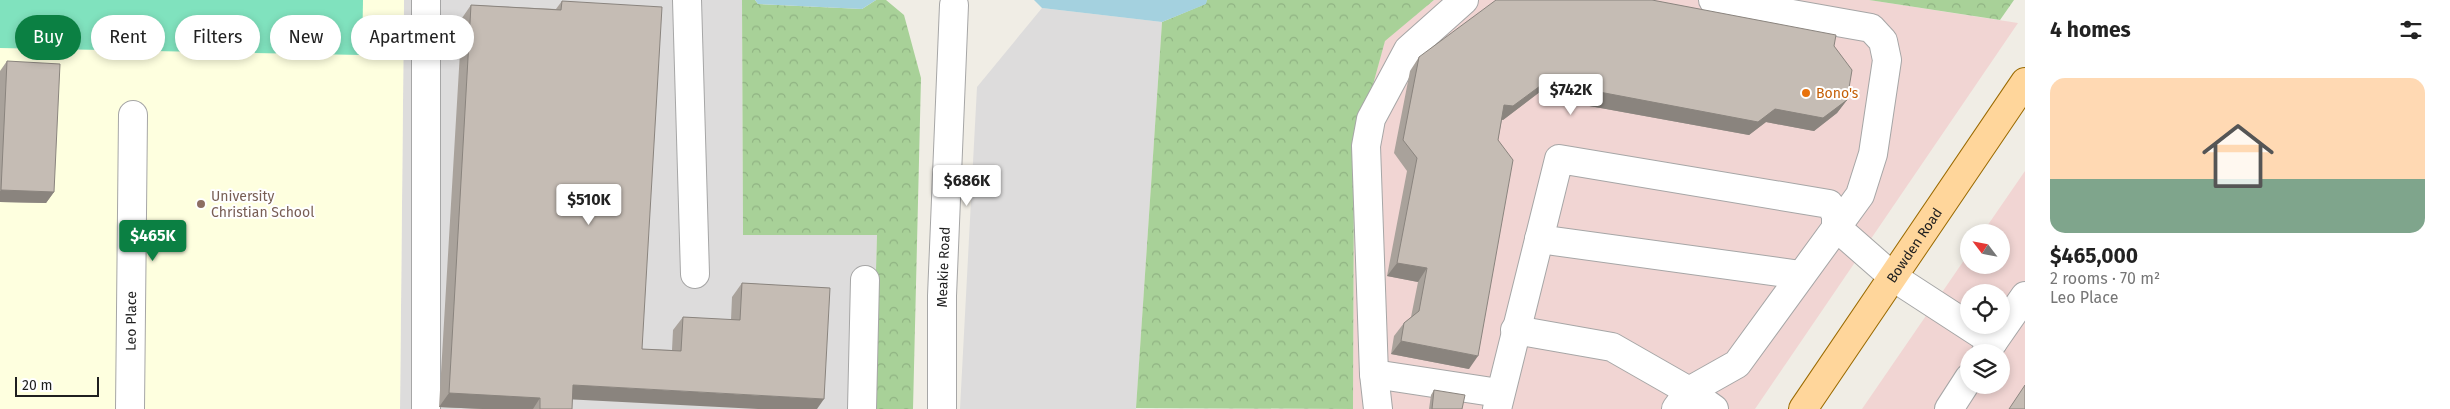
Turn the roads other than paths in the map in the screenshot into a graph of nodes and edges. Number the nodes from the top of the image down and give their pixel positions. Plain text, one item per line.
1 (426, 0) edge
2 (687, 0) edge
3 (1464, 0) edge
4 (1713, 0) edge
5 (954, 5) dead end
6 (2025, 82) edge
7 (133, 115) dead end
8 (1836, 227) junction
9 (1538, 239) junction
10 (694, 274) dead end
11 (1801, 276) junction
12 (1893, 277) junction
13 (864, 280) dead end
14 (2025, 296) edge
15 (1515, 330) junction
16 (1985, 344) edge
17 (1991, 344) edge
18 (1374, 374) junction
19 (1960, 392) edge
20 (1682, 400) edge
21 (1498, 401) edge
22 (130, 409) edge
23 (426, 409) edge
24 (862, 409) edge
25 (942, 409) edge
26 (1378, 409) edge
27 (1714, 409) edge
28 (1803, 409) edge
29 (1949, 409) edge

1 - 23 street
2 - 10 street
3 - 18 street
4 - 8 street
5 - 25 street, Meakie Road
6 - 12 main road, Bowden Road
7 - 22 street, Leo Place
8 - 9 street
8 - 11 street
8 - 12 street
9 - 11 street
9 - 15 street
11 - 20 street
12 - 16 street
12 - 28 main road, Bowden Road
13 - 24 street
14 - 17 street
15 - 20 street
15 - 21 street
18 - 21 street
18 - 26 street
19 - 29 street
20 - 27 street

